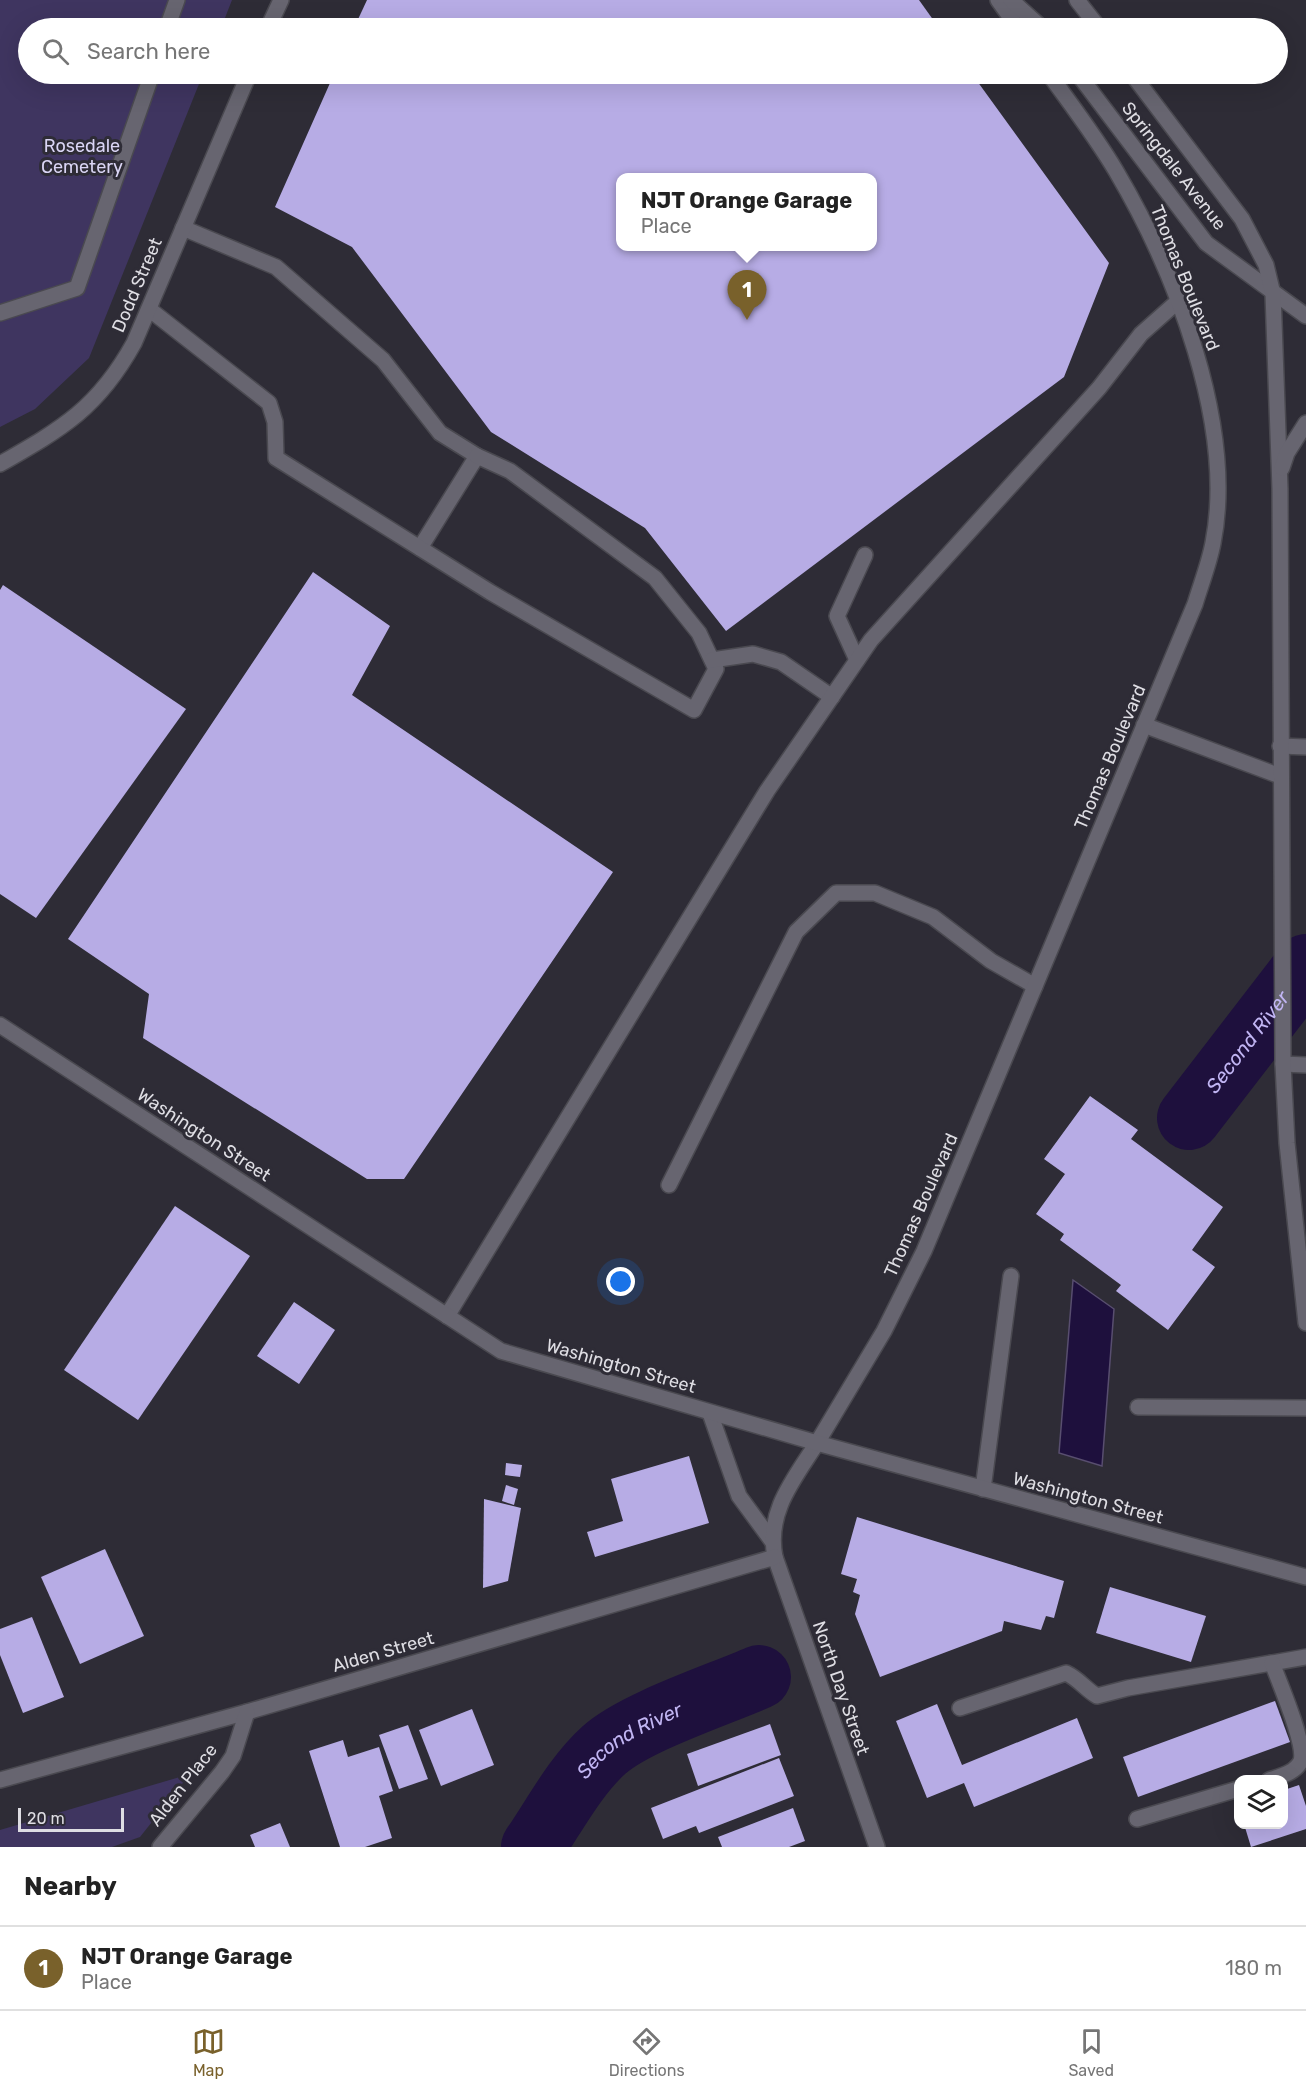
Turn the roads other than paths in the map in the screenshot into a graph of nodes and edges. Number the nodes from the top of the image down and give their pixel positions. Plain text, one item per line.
1 (177, 0) edge
2 (280, 0) edge
3 (998, 0) edge
4 (1011, 0) edge
5 (1077, 0) edge
6 (171, 18) edge
7 (272, 18) edge
8 (1011, 18) edge
9 (1031, 18) edge
10 (1091, 18) edge
11 (148, 84) edge
12 (245, 84) edge
13 (1056, 84) edge
14 (1086, 84) edge
15 (1140, 84) edge
16 (183, 228) junction
17 (1273, 294) junction
18 (1177, 302) junction
19 (149, 309) junction
20 (0, 313) edge
21 (1306, 316) edge
22 (1306, 423) edge
23 (477, 456) junction
24 (0, 464) edge
25 (1280, 489) junction
26 (420, 548) junction
27 (865, 555) dead end
28 (712, 660) junction
29 (857, 660) junction
30 (832, 697) junction
31 (1144, 725) junction
32 (1280, 746) junction
33 (1306, 747) edge
34 (1280, 776) junction
35 (1035, 986) junction
36 (0, 1025) edge
37 (1282, 1064) junction
38 (1306, 1065) edge
39 (669, 1185) dead end
40 (1011, 1276) dead end
41 (447, 1316) junction
42 (1306, 1321) edge
43 (1138, 1407) dead end
44 (1306, 1408) edge
45 (710, 1413) junction
46 (817, 1443) junction
47 (983, 1489) junction
48 (772, 1541) junction
49 (775, 1557) junction
50 (1306, 1577) edge
51 (1306, 1658) edge
52 (1272, 1663) junction
53 (960, 1708) dead end
54 (247, 1712) junction
55 (1285, 1775) edge
56 (0, 1780) edge
57 (1234, 1790) edge
58 (1137, 1819) dead end
59 (160, 1847) edge
60 (876, 1847) edge

1 - 6 street
2 - 7 street
3 - 8 street
4 - 9 street
5 - 10 street
11 - 20 street
12 - 16 street, Dodd Street
13 - 18 street, Thomas Boulevard
14 - 17 street, Springdale Avenue
15 - 17 street
16 - 19 street, Dodd Street
16 - 23 street
17 - 21 street, Springdale Avenue
17 - 25 street
18 - 29 street
18 - 31 street, Thomas Boulevard
19 - 24 street, Dodd Street
19 - 26 street
22 - 25 street
23 - 26 street
23 - 28 street
25 - 32 street
26 - 28 street
27 - 29 street
28 - 30 street
29 - 30 street
30 - 41 street
31 - 34 street
31 - 35 street, Thomas Boulevard
32 - 33 street
32 - 34 street
34 - 37 street
35 - 39 street
35 - 46 street, Thomas Boulevard
36 - 41 street, Washington Street
37 - 38 street
37 - 42 street
40 - 47 street
41 - 45 street, Washington Street
43 - 44 street
45 - 46 street, Washington Street
45 - 48 street, North Day Street
46 - 47 street, Washington Street
46 - 48 street, North Day Street
47 - 50 street, Washington Street
48 - 49 street, North Day Street
49 - 54 street, Alden Street
49 - 60 street, North Day Street
51 - 52 street
52 - 53 street
52 - 55 street
54 - 56 street, Alden Street
54 - 59 street, Alden Place
57 - 58 street

